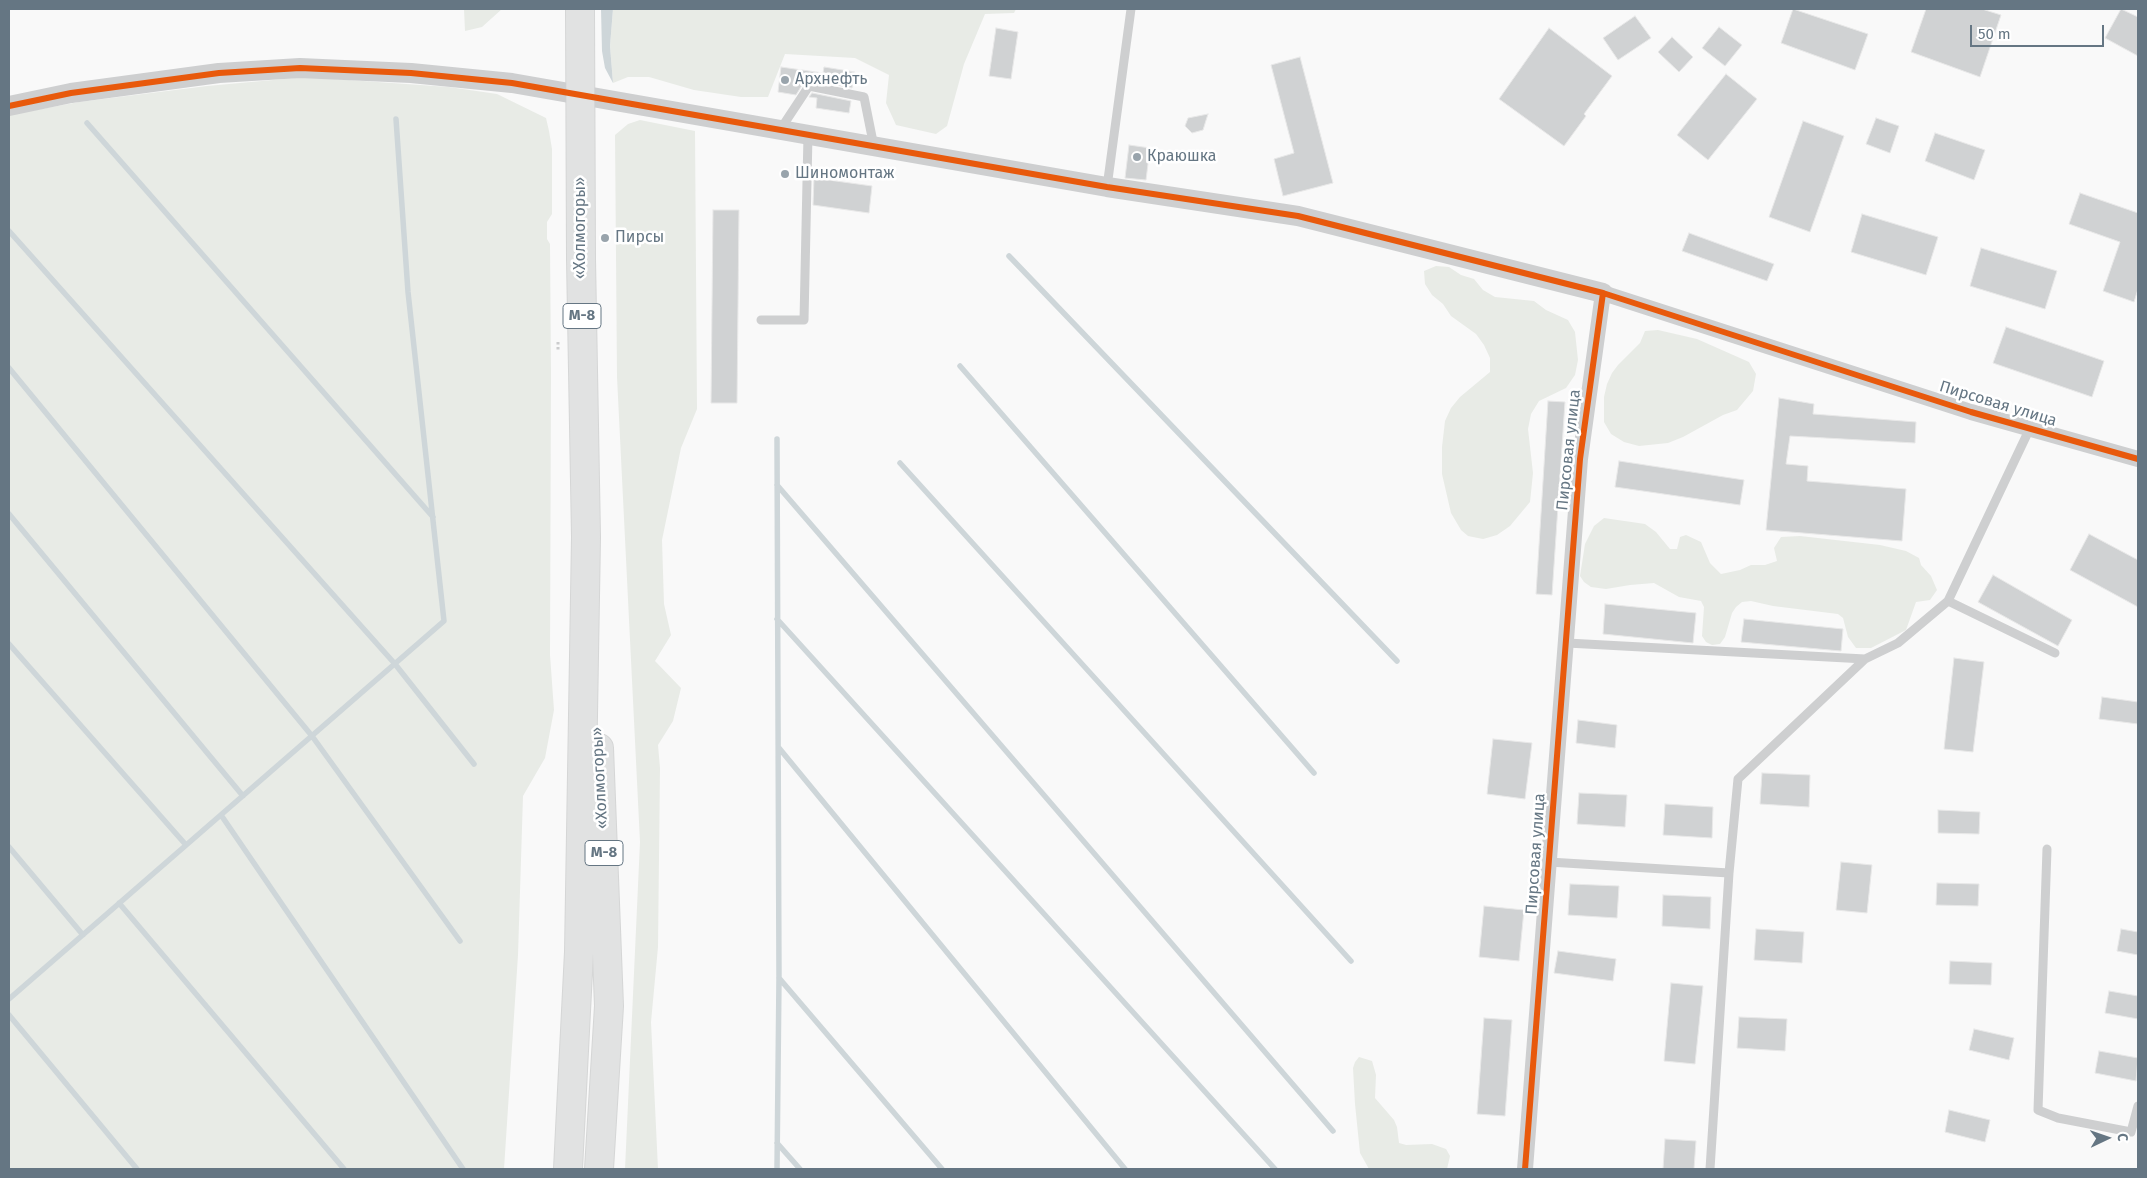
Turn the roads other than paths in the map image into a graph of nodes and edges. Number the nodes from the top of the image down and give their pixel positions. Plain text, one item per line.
1 (580, 9) edge
2 (1131, 9) edge
3 (580, 96) junction
4 (9, 106) edge
5 (780, 130) junction
6 (808, 135) junction
7 (874, 147) junction
8 (1107, 187) junction
9 (1603, 293) junction
10 (761, 320) dead end
11 (2030, 428) junction
12 (2138, 459) edge
13 (586, 537) junction
14 (1948, 601) junction
15 (1567, 643) junction
16 (2055, 653) dead end
17 (1865, 659) junction
18 (2047, 849) dead end
19 (1549, 862) junction
20 (1729, 873) junction
21 (2138, 1106) edge
22 (568, 1169) edge
23 (599, 1169) edge
24 (1525, 1169) edge
25 (1710, 1169) edge

1 - 3 highway, «Холмогоры»
2 - 8 lane
3 - 4 street
3 - 5 street
3 - 13 highway, «Холмогоры» / М-8
5 - 6 street
5 - 7 lane
6 - 7 street
6 - 10 lane
7 - 8 street
8 - 9 street
9 - 11 street, Пирсовая улица
9 - 15 street, Пирсовая улица
11 - 12 street, Пирсовая улица
11 - 14 lane
13 - 22 highway, «Холмогоры» / М-8
13 - 23 highway, «Холмогоры» / М-8
14 - 16 lane
14 - 17 lane
15 - 17 lane
15 - 19 street, Пирсовая улица
17 - 20 lane
18 - 21 lane
19 - 20 lane
19 - 24 street, Пирсовая улица
20 - 25 lane

